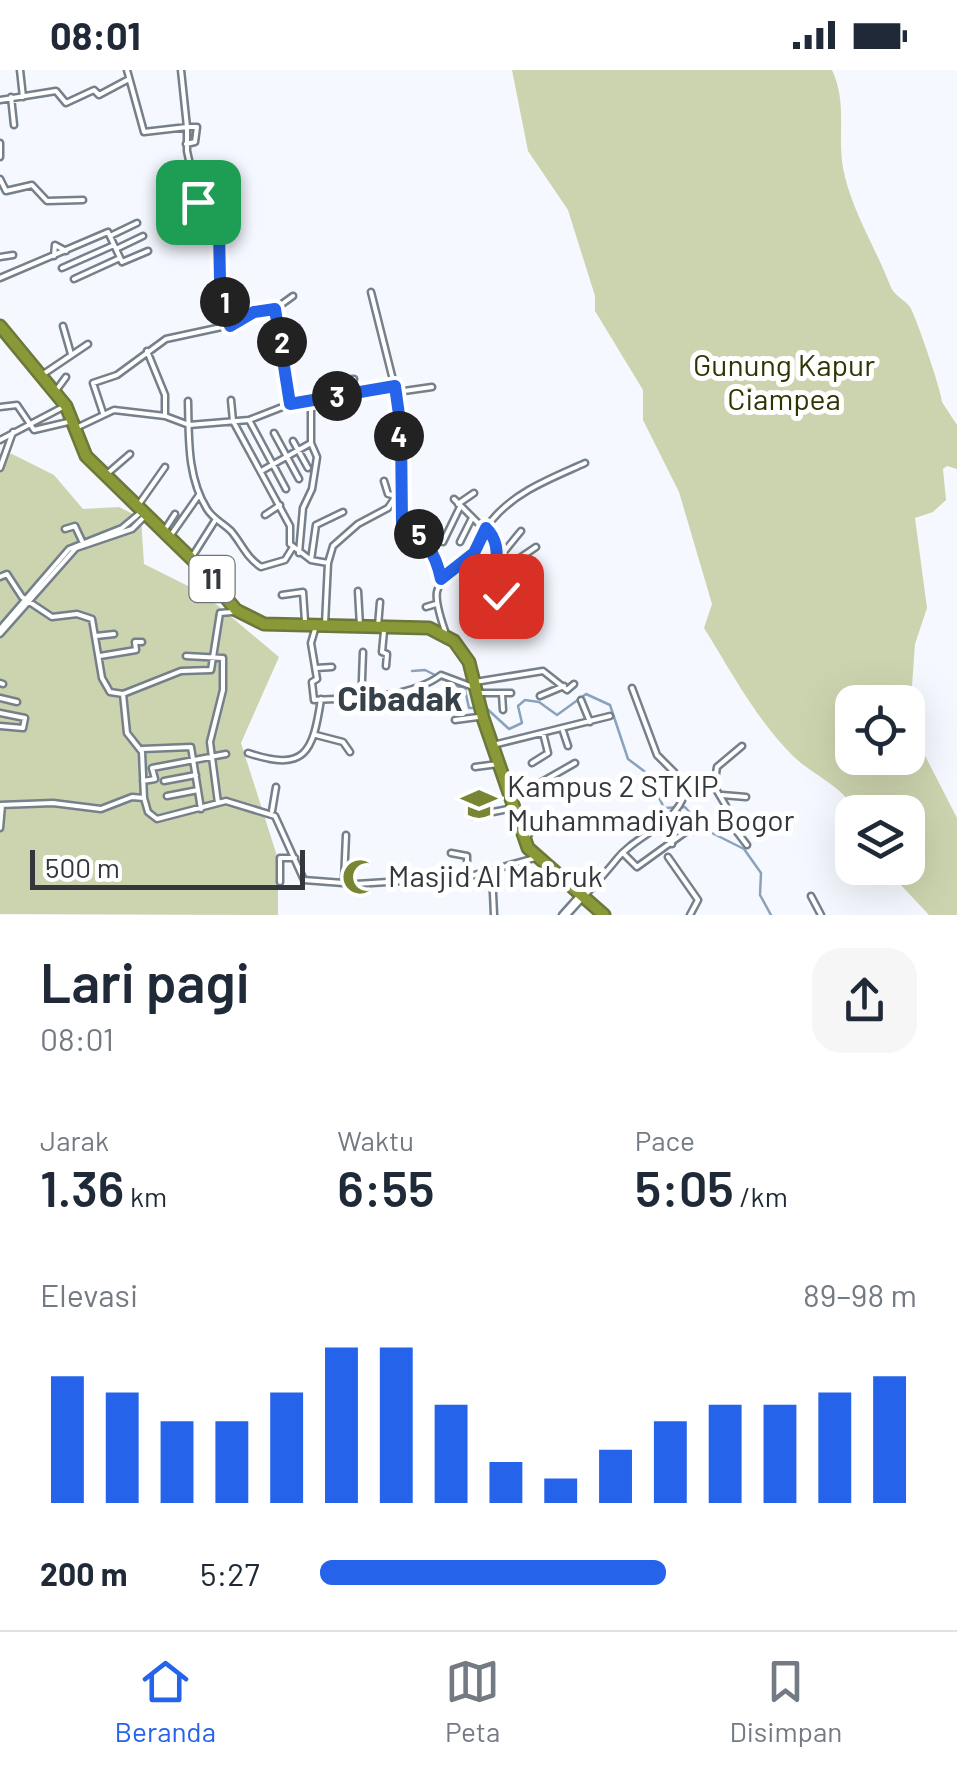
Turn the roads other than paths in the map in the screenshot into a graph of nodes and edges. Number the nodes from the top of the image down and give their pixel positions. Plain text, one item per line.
1 (20, 70) edge
2 (127, 70) edge
3 (181, 70) edge
4 (130, 79) junction
5 (12, 97) junction
6 (23, 97) junction
7 (0, 100) edge
8 (14, 125) dead end
9 (187, 127) junction
10 (0, 143) edge
11 (186, 144) junction
12 (0, 157) edge
13 (0, 179) edge
14 (83, 200) dead end
15 (138, 223) dead end
16 (110, 236) junction
17 (143, 236) dead end
18 (115, 247) junction
19 (66, 251) junction
20 (148, 251) dead end
21 (13, 255) dead end
22 (54, 256) junction
23 (0, 257) edge
24 (120, 258) junction
25 (62, 268) dead end
26 (0, 278) edge
27 (74, 279) dead end
28 (371, 292) dead end
29 (293, 296) dead end
30 (275, 309) junction
31 (0, 326) edge
32 (63, 326) dead end
33 (230, 326) junction
34 (88, 344) dead end
35 (147, 351) junction
36 (70, 354) junction
37 (42, 375) junction
38 (66, 378) dead end
39 (354, 378) dead end
40 (432, 387) dead end
41 (396, 389) junction
42 (55, 392) junction
43 (345, 395) junction
44 (311, 399) junction
45 (231, 400) dead end
46 (188, 401) dead end
47 (290, 404) junction
48 (66, 406) junction
49 (0, 407) edge
50 (103, 413) junction
51 (165, 416) junction
52 (249, 420) junction
53 (233, 421) junction
54 (28, 424) junction
55 (74, 424) junction
56 (189, 425) junction
57 (13, 432) junction
58 (274, 433) dead end
59 (0, 440) edge
60 (293, 441) dead end
61 (311, 444) junction
62 (298, 450) junction
63 (130, 454) dead end
64 (287, 457) junction
65 (586, 463) dead end
66 (273, 464) junction
67 (165, 467) dead end
68 (0, 468) edge
69 (308, 468) dead end
70 (262, 470) junction
71 (104, 477) junction
72 (298, 479) dead end
73 (384, 482) dead end
74 (286, 489) dead end
75 (401, 489) junction
76 (474, 492) dead end
77 (199, 495) junction
78 (396, 496) junction
79 (457, 504) junction
80 (280, 506) junction
81 (140, 512) junction
82 (343, 512) dead end
83 (174, 514) dead end
84 (265, 515) dead end
85 (472, 518) junction
86 (216, 519) junction
87 (65, 528) dead end
88 (486, 528) junction
89 (520, 531) dead end
90 (165, 536) junction
91 (421, 536) junction
92 (496, 541) junction
93 (443, 542) dead end
94 (460, 542) dead end
95 (83, 544) junction
96 (410, 544) dead end
97 (293, 547) junction
98 (536, 547) dead end
99 (504, 549) junction
100 (298, 552) junction
101 (191, 559) junction
102 (311, 560) junction
103 (496, 562) junction
104 (328, 563) junction
105 (0, 577) edge
106 (441, 579) junction
107 (513, 589) junction
108 (358, 592) dead end
109 (282, 595) dead end
110 (26, 601) junction
111 (380, 602) dead end
112 (436, 604) junction
113 (426, 606) dead end
114 (236, 610) junction
115 (524, 612) dead end
116 (315, 625) junction
117 (360, 626) junction
118 (381, 626) junction
119 (4, 627) edge
120 (114, 634) dead end
121 (446, 634) junction
122 (96, 636) junction
123 (142, 642) dead end
124 (363, 652) dead end
125 (100, 656) junction
126 (186, 656) dead end
127 (215, 657) junction
128 (386, 666) dead end
129 (332, 667) dead end
130 (316, 668) junction
131 (574, 684) dead end
132 (564, 686) junction
133 (632, 688) dead end
134 (511, 693) dead end
135 (123, 694) junction
136 (502, 694) junction
137 (361, 696) junction
138 (540, 696) dead end
139 (0, 698) edge
140 (321, 699) junction
141 (479, 699) junction
142 (580, 700) dead end
143 (17, 702) dead end
144 (361, 707) dead end
145 (503, 710) dead end
146 (0, 713) edge
147 (610, 716) dead end
148 (455, 720) dead end
149 (590, 722) junction
150 (0, 726) edge
151 (563, 731) junction
152 (543, 733) junction
153 (316, 735) junction
154 (494, 746) junction
155 (568, 746) dead end
156 (742, 746) dead end
157 (142, 749) junction
158 (350, 752) dead end
159 (248, 753) dead end
160 (226, 754) dead end
161 (209, 758) junction
162 (194, 760) junction
163 (532, 763) dead end
164 (575, 763) dead end
165 (502, 764) junction
166 (475, 766) dead end
167 (196, 775) junction
168 (143, 781) junction
169 (164, 781) dead end
170 (714, 786) junction
171 (276, 787) dead end
172 (198, 790) junction
173 (685, 794) junction
174 (722, 795) junction
175 (167, 796) dead end
176 (746, 797) dead end
177 (144, 798) junction
178 (513, 803) junction
179 (218, 804) junction
180 (1, 805) edge
181 (679, 808) junction
182 (201, 809) junction
183 (271, 813) junction
184 (473, 816) dead end
185 (750, 824) dead end
186 (659, 825) junction
187 (536, 827) dead end
188 (0, 828) edge
189 (734, 829) junction
190 (346, 835) dead end
191 (523, 840) junction
192 (672, 844) junction
193 (748, 844) dead end
194 (623, 853) junction
195 (451, 854) dead end
196 (668, 857) dead end
197 (295, 858) junction
198 (535, 858) junction
199 (492, 870) junction
200 (467, 877) junction
201 (344, 881) junction
202 (280, 882) dead end
203 (582, 896) junction
204 (811, 896) dead end
205 (494, 915) edge
206 (565, 915) edge
207 (604, 915) edge
208 (690, 915) edge
209 (821, 915) edge

1 - 6 street
2 - 4 street
3 - 9 street
4 - 6 street
4 - 9 street
5 - 6 street
5 - 7 street
5 - 8 street
9 - 11 street
9 - 11 street
10 - 12 street
11 - 33 street
13 - 14 street
15 - 16 street
16 - 18 street
16 - 19 street
17 - 18 street
18 - 24 street
18 - 25 street
19 - 22 street
19 - 22 street
20 - 24 street
21 - 23 street
22 - 26 street
24 - 27 street
28 - 41 street
29 - 30 street
30 - 33 street
30 - 47 street
31 - 37 highway, 11
32 - 36 street
33 - 35 street
34 - 36 street
35 - 50 street
35 - 51 street
36 - 37 street
37 - 42 highway, 11
38 - 42 street
39 - 43 street
40 - 41 street
41 - 43 street
41 - 75 street
42 - 48 highway, 11
43 - 44 street
44 - 47 street
44 - 61 street
45 - 53 street
46 - 56 street
47 - 52 street
48 - 54 street
48 - 55 highway, 11
49 - 54 street
50 - 51 street
50 - 55 street
51 - 56 street
52 - 53 street
52 - 66 street
53 - 56 street
53 - 70 street
54 - 55 street
54 - 57 street
55 - 71 highway, 11
56 - 77 street
57 - 59 street
57 - 68 street
58 - 64 street
60 - 62 street
61 - 62 street
61 - 100 street
62 - 64 street
62 - 69 street
63 - 71 street
64 - 66 street
64 - 72 street
65 - 88 street
66 - 70 street
66 - 74 street
67 - 81 street
70 - 80 street
71 - 81 highway, 11
73 - 78 street
75 - 78 street
75 - 91 street
76 - 79 street
77 - 86 street
77 - 90 street
78 - 104 street
79 - 85 street
79 - 93 street
80 - 84 street
80 - 97 street
81 - 90 highway, 11
81 - 95 street
82 - 102 street
83 - 90 street
85 - 88 street
85 - 94 street
86 - 97 street
86 - 101 street
87 - 95 street
88 - 92 street
88 - 106 street
89 - 99 street
90 - 101 highway, 11
91 - 96 street
91 - 106 street
92 - 99 street
92 - 103 street
95 - 110 street
97 - 100 street
98 - 107 street
99 - 103 street
100 - 102 street
101 - 114 highway, 11
102 - 104 street
103 - 107 street
104 - 116 street
105 - 110 street
106 - 112 street
107 - 115 street
108 - 117 street
109 - 116 street
110 - 119 street
110 - 122 street
111 - 118 street
112 - 113 street
112 - 121 street
114 - 116 highway, 11
114 - 127 street
116 - 117 highway, 11
116 - 130 street
117 - 118 highway, 11
118 - 121 highway, 11
118 - 128 street
120 - 122 street
121 - 141 highway
122 - 125 street
123 - 125 street
124 - 137 street
125 - 135 street
126 - 127 street
127 - 135 street
127 - 161 street
129 - 130 street
130 - 140 street
131 - 132 street
132 - 138 street
132 - 141 street
133 - 173 street
134 - 136 street
135 - 157 street
136 - 141 street
136 - 145 street
137 - 140 street
137 - 141 street
137 - 144 street
139 - 143 street
140 - 153 street
141 - 148 street
141 - 154 highway
142 - 149 street
146 - 150 street
147 - 149 street
149 - 151 street
151 - 152 street
151 - 155 street
152 - 154 street
152 - 163 street
153 - 158 street
153 - 159 street
154 - 165 highway
156 - 170 street
157 - 162 street
157 - 168 street
160 - 161 street
161 - 162 street
161 - 179 street
162 - 167 street
162 - 168 street
164 - 178 street
165 - 166 street
165 - 178 highway
167 - 169 street
167 - 172 street
168 - 177 street
170 - 173 street
170 - 174 street
171 - 183 street
172 - 175 street
172 - 182 street
173 - 181 street
174 - 176 street
174 - 189 street
177 - 180 street
177 - 182 street
178 - 184 street
178 - 191 highway
179 - 182 street
179 - 183 street
180 - 188 street
181 - 186 street
181 - 192 street
183 - 197 street
185 - 189 street
186 - 192 street
186 - 194 street
187 - 191 street
189 - 193 street
190 - 201 street
191 - 198 highway
192 - 194 street
194 - 203 street
195 - 200 street
196 - 208 street
197 - 201 street
197 - 202 street
198 - 199 street
198 - 203 highway
199 - 200 street
199 - 205 street
200 - 201 street
203 - 206 street
203 - 207 highway
204 - 209 street

